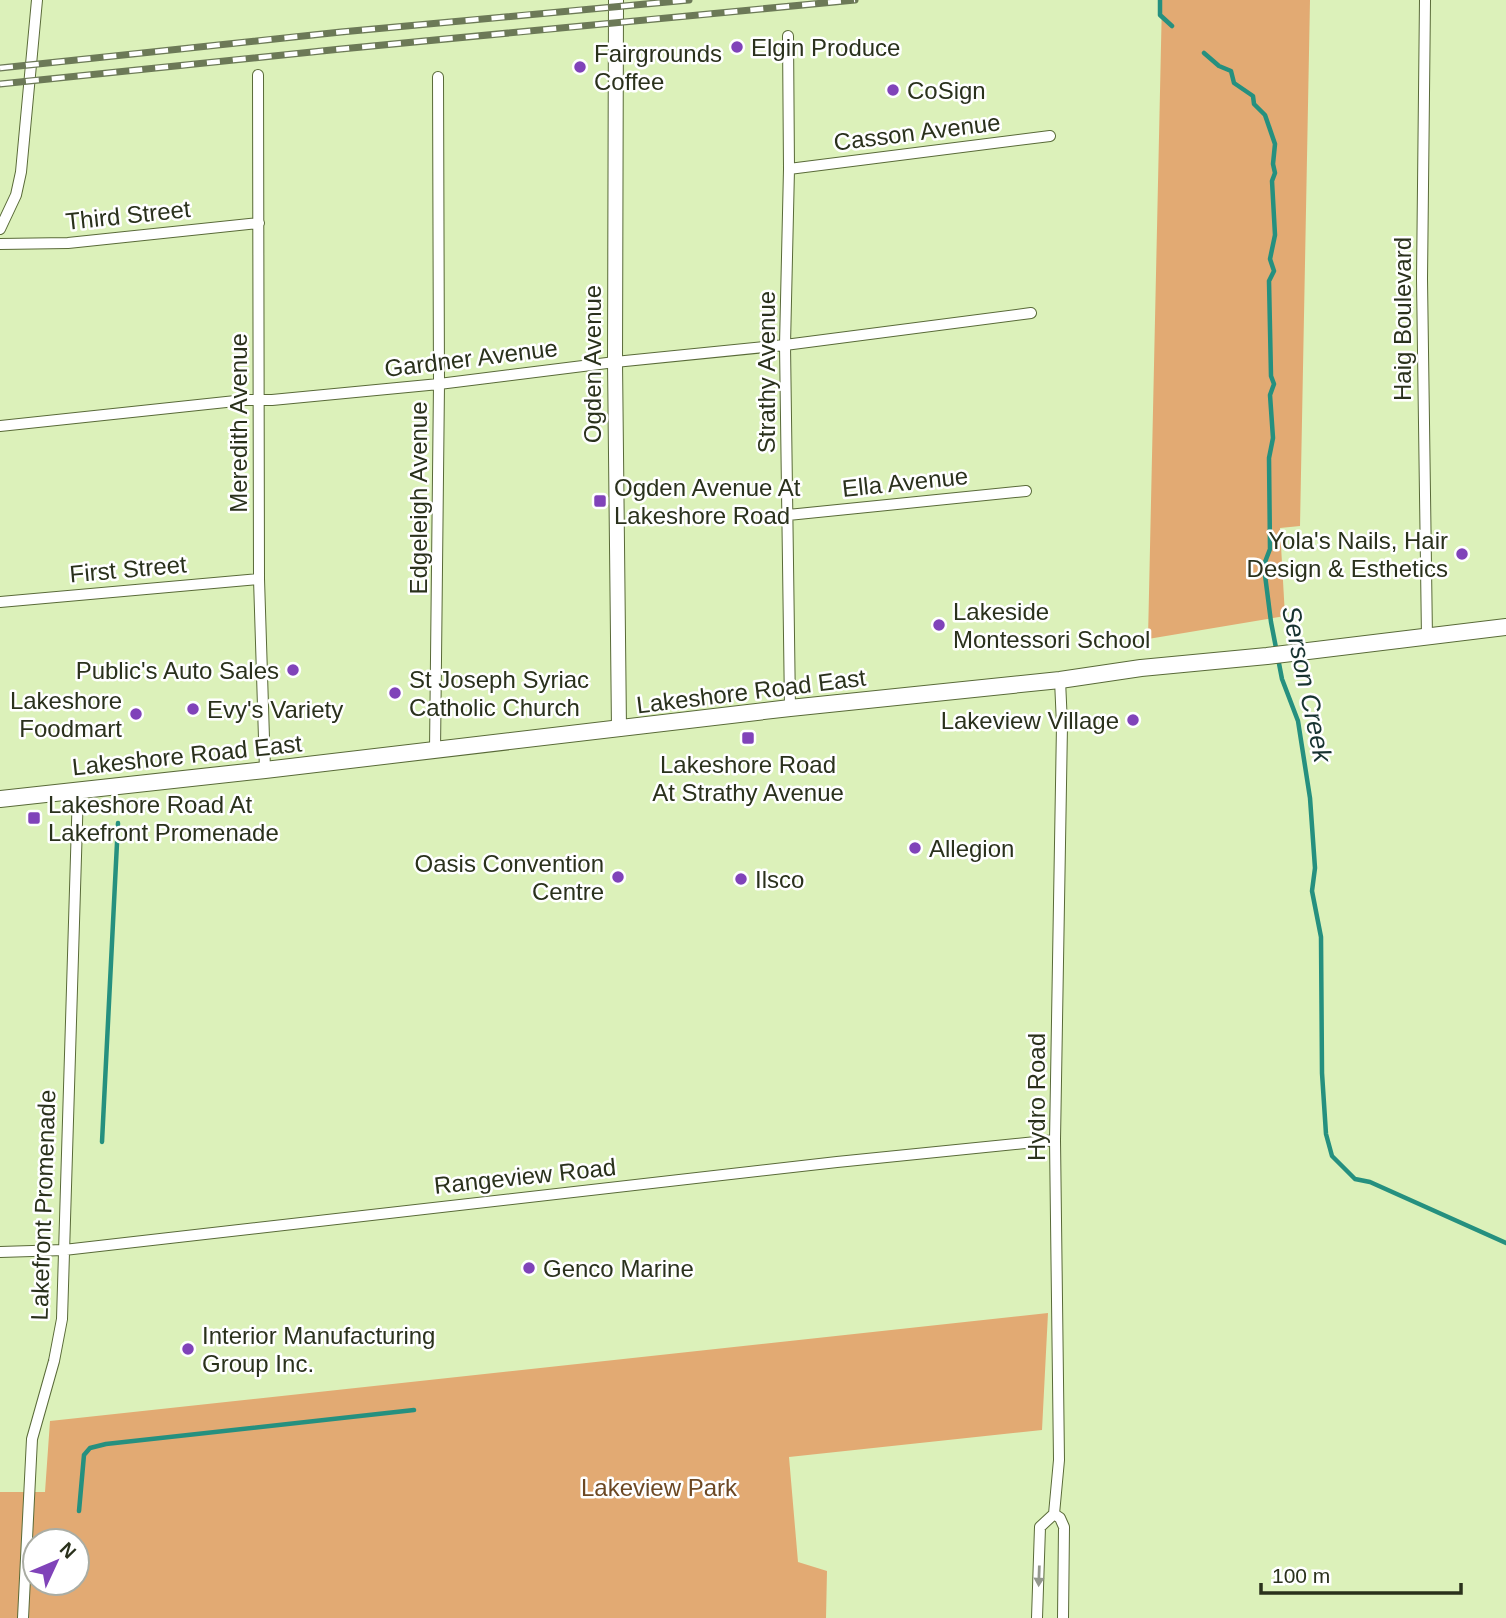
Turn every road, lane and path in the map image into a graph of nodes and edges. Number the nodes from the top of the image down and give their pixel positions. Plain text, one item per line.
1 (37, 0) edge
2 (616, 0) edge
3 (1425, 0) edge
4 (788, 36) dead end
5 (258, 75) dead end
6 (438, 77) dead end
7 (1049, 136) dead end
8 (789, 169) junction
9 (259, 223) junction
10 (0, 229) edge
11 (0, 244) edge
12 (1031, 313) dead end
13 (785, 345) junction
14 (615, 362) junction
15 (439, 384) junction
16 (259, 401) junction
17 (0, 426) edge
18 (1026, 491) dead end
19 (789, 515) junction
20 (259, 579) junction
21 (0, 602) edge
22 (1506, 627) edge
23 (1427, 638) junction
24 (1060, 680) junction
25 (790, 708) junction
26 (619, 729) junction
27 (435, 751) junction
28 (265, 770) junction
29 (78, 790) junction
30 (0, 799) edge
31 (1055, 1140) junction
32 (64, 1250) junction
33 (0, 1252) edge
34 (1054, 1514) junction
35 (23, 1618) edge
36 (1037, 1618) edge
37 (1063, 1618) edge

1 - 10 street
2 - 14 street, Ogden Avenue
3 - 23 street, Haig Boulevard
4 - 8 street, Strathy Avenue
5 - 9 street, Meredith Avenue
6 - 15 street, Edgeleigh Avenue
7 - 8 street, Casson Avenue
8 - 13 street, Strathy Avenue
9 - 11 street, Third Street
9 - 16 street, Meredith Avenue
12 - 13 street, Gardner Avenue
13 - 14 street, Gardner Avenue
13 - 19 street, Strathy Avenue
14 - 15 street, Gardner Avenue
14 - 26 street, Ogden Avenue
15 - 16 street, Gardner Avenue
15 - 27 street, Edgeleigh Avenue
16 - 17 street, Gardner Avenue
16 - 20 street, Meredith Avenue
18 - 19 street, Ella Avenue
19 - 25 street, Strathy Avenue
20 - 21 street, First Street
20 - 28 street, Meredith Avenue
22 - 23 main road, Lakeshore Road East
23 - 24 main road, Lakeshore Road East
24 - 25 main road, Lakeshore Road East
24 - 31 street, Hydro Road
25 - 26 main road, Lakeshore Road East
26 - 27 main road, Lakeshore Road East
27 - 28 main road, Lakeshore Road East
28 - 29 main road, Lakeshore Road East
29 - 30 main road, Lakeshore Road East
29 - 32 street, Lakefront Promenade
31 - 32 street, Rangeview Road
31 - 34 street, Hydro Road
32 - 33 street, Rangeview Road
32 - 35 street, Lakefront Promenade
34 -> 36 street
34 - 37 street

